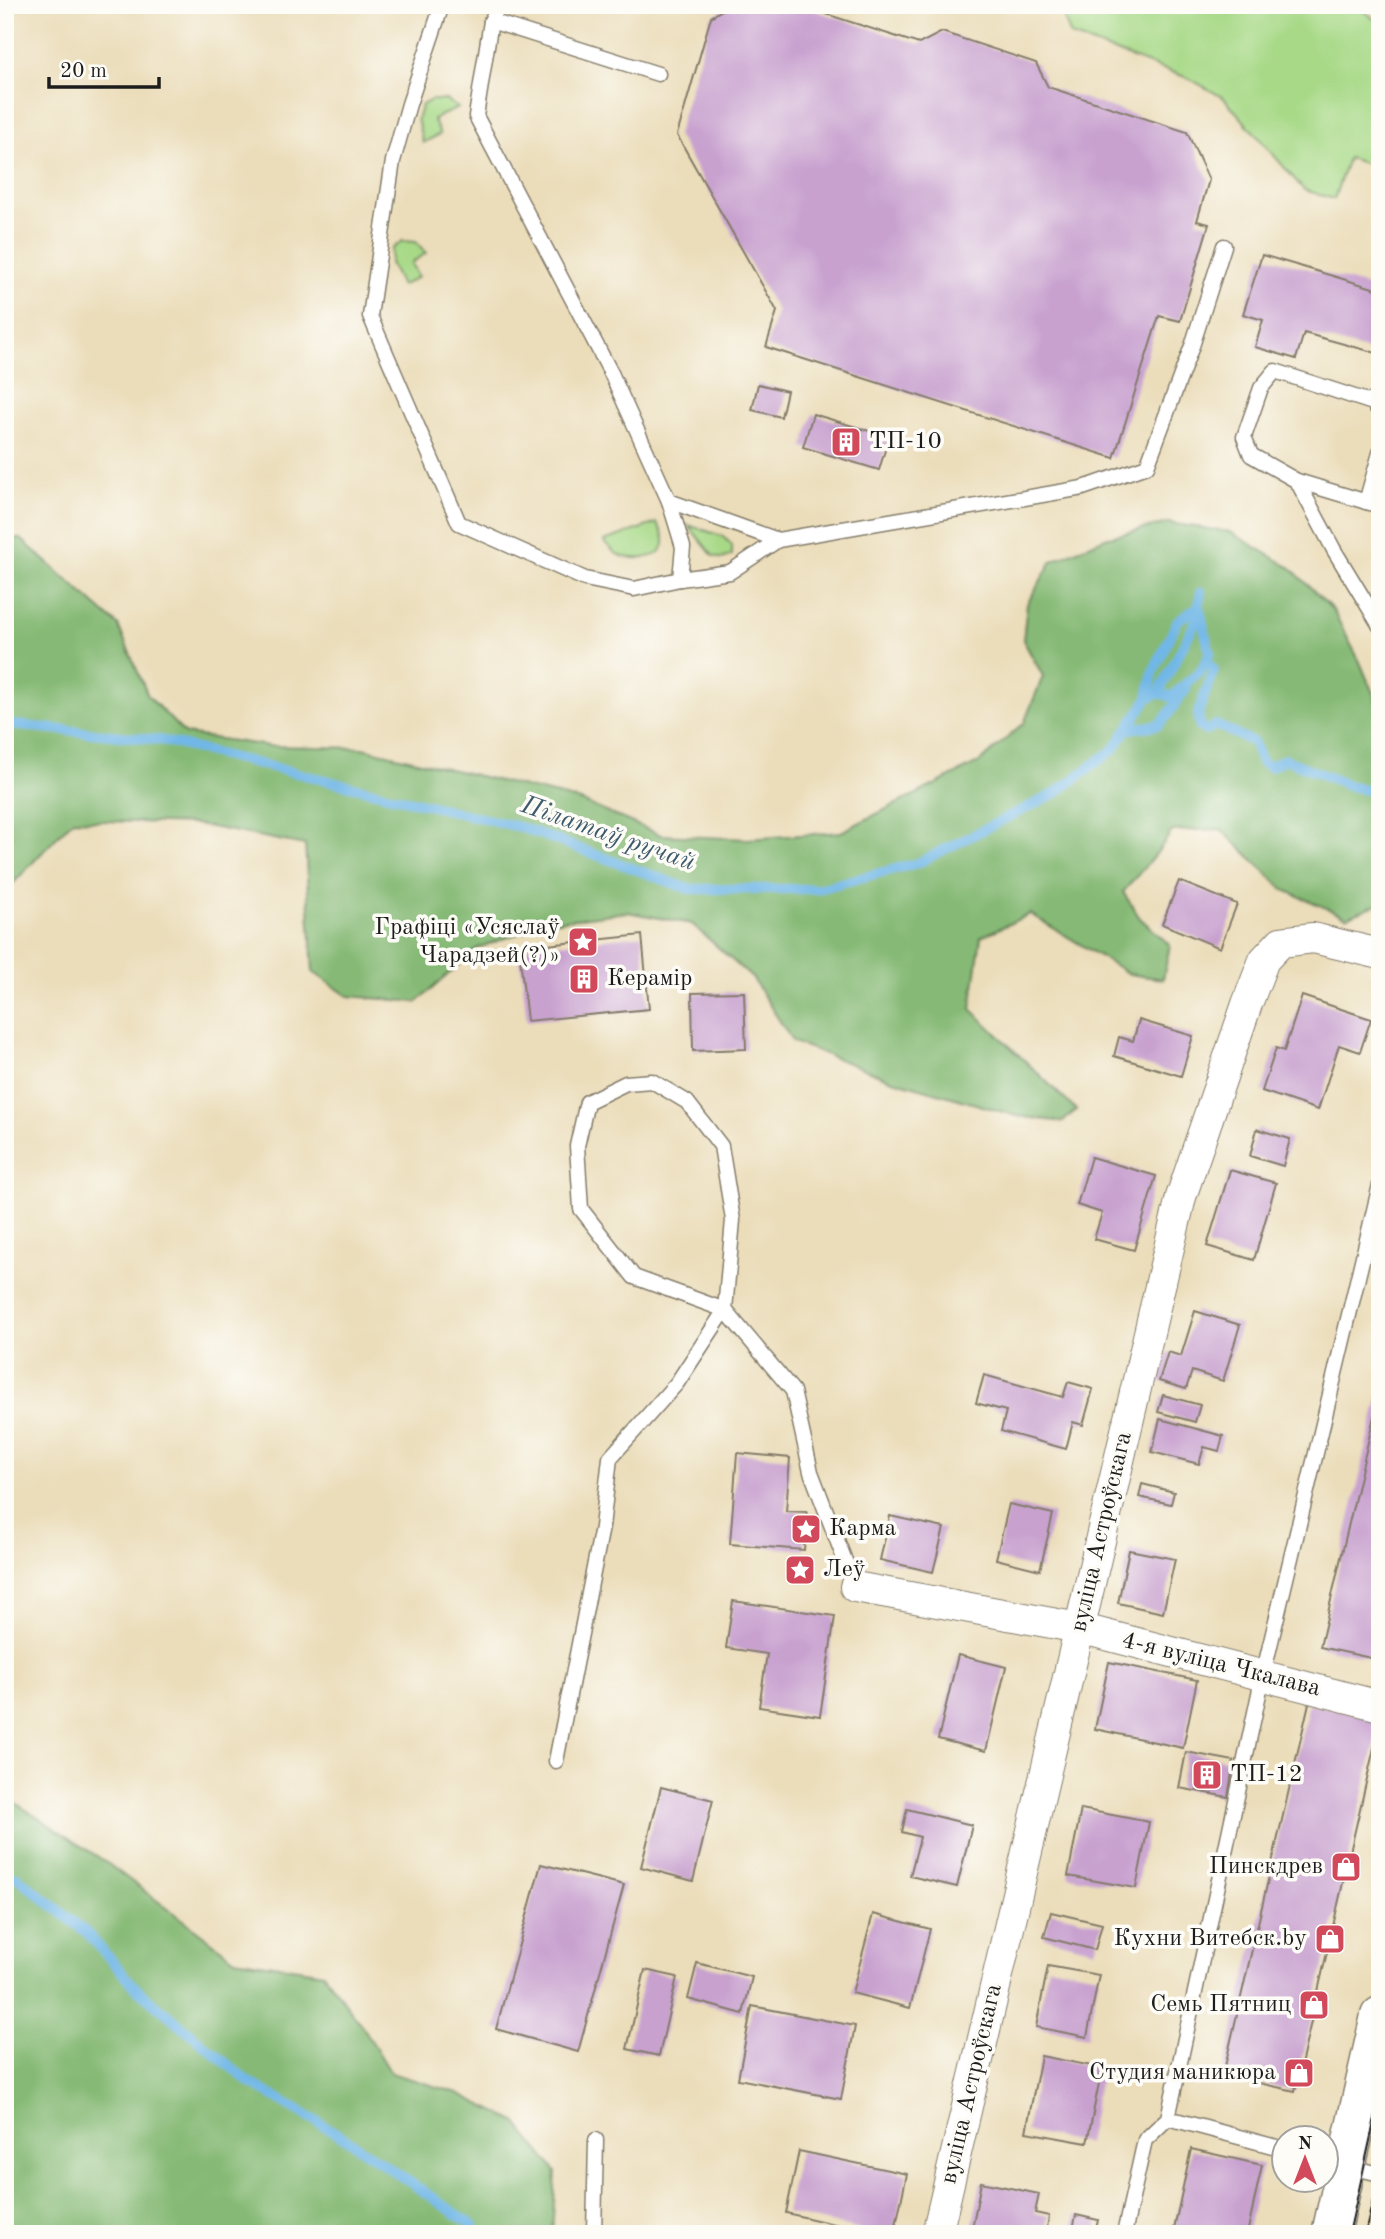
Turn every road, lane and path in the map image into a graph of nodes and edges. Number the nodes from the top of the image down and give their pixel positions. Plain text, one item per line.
1 (442, 5) edge
2 (499, 5) edge
3 (491, 21) junction
4 (658, 74) dead end
5 (1224, 246) dead end
6 (1380, 412) edge
7 (1380, 453) edge
8 (1297, 481) junction
9 (668, 501) junction
10 (1373, 504) edge
11 (778, 540) junction
12 (680, 579) junction
13 (1380, 626) edge
14 (1380, 954) edge
15 (1380, 1185) edge
16 (725, 1310) junction
17 (855, 1587) joint
18 (1079, 1628) junction
19 (1263, 1675) junction
20 (1380, 1706) edge
21 (556, 1760) dead end
22 (1380, 2016) edge
23 (1372, 2091) edge
24 (1168, 2118) junction
25 (596, 2140) dead end
26 (1270, 2145) edge
27 (1351, 2167) edge
28 (594, 2234) edge
29 (937, 2234) edge
30 (1124, 2234) edge
31 (1331, 2234) edge

1 - 12 lane
2 - 3 lane
3 - 4 lane
3 - 9 lane
5 - 11 lane
6 - 8 lane
7 - 10 lane
8 - 10 lane
8 - 13 lane
9 - 11 lane
9 - 12 lane
11 - 12 lane
14 - 18 street, вуліца Астроўскага
15 - 19 lane
16 - 16 lane
16 - 17 lane
16 - 21 lane
17 - 18 street, 4-я вуліца Чкалава
18 - 19 street, 4-я вуліца Чкалава
18 - 29 street, вуліца Астроўскага
19 - 20 street, 4-я вуліца Чкалава
19 - 24 lane
22 - 23 main road
23 - 27 main road
24 - 26 lane
24 - 30 lane
25 - 28 lane
27 - 31 main road

